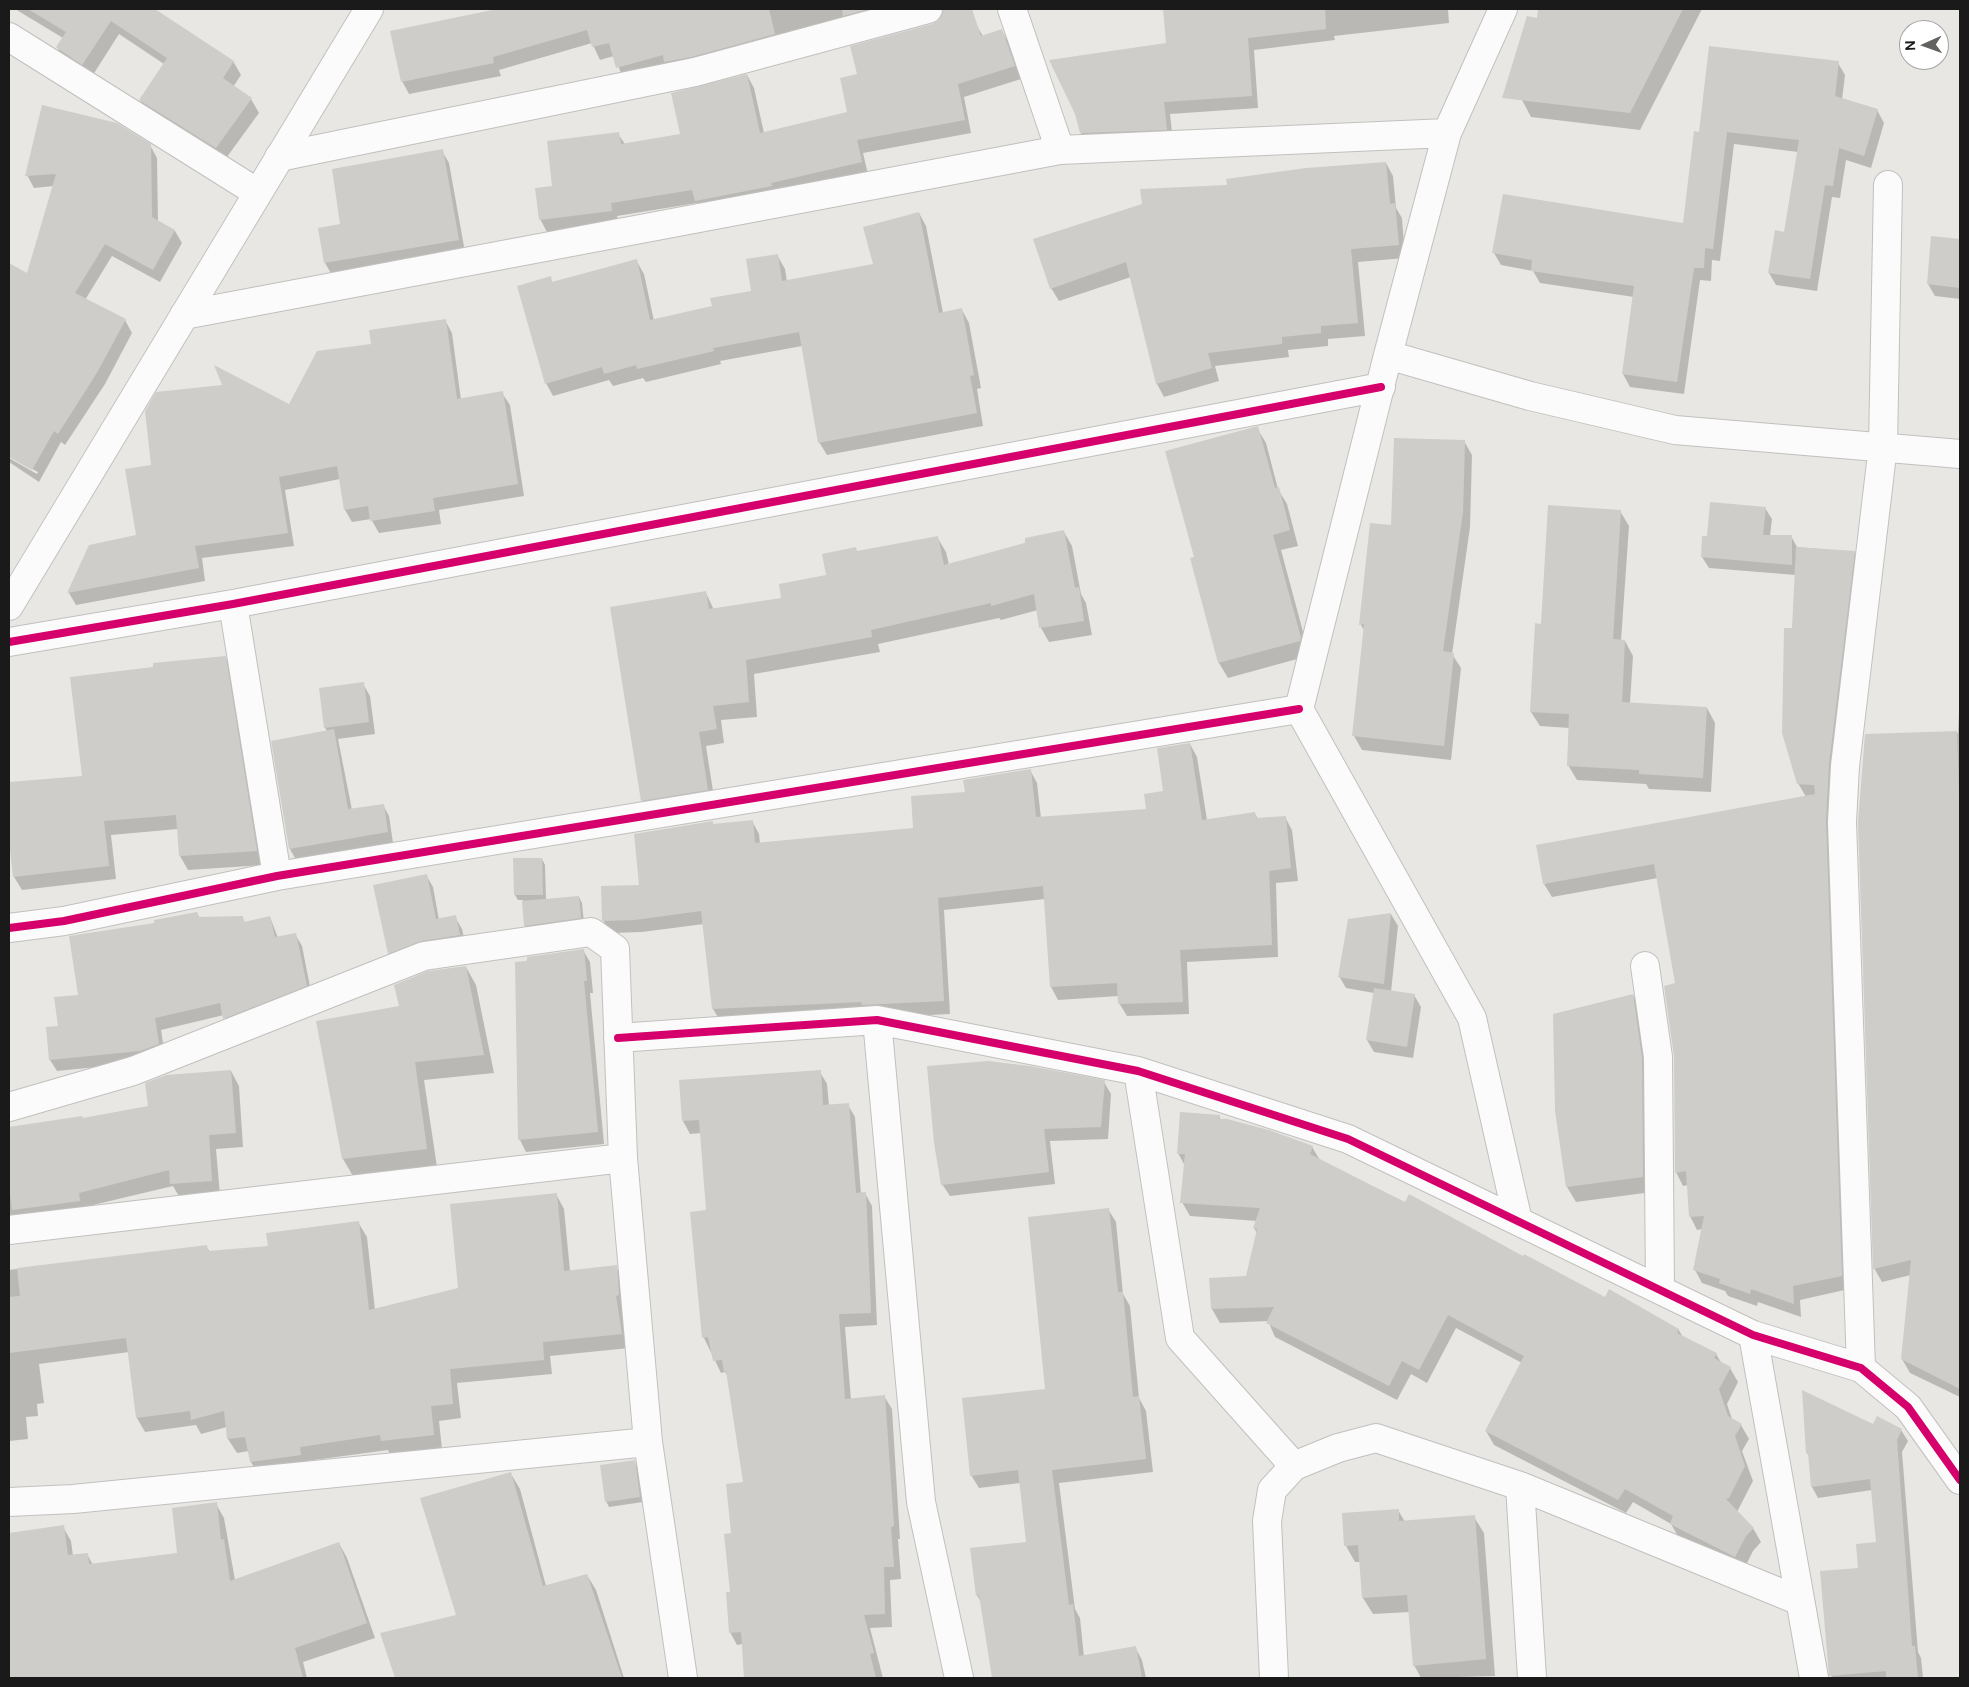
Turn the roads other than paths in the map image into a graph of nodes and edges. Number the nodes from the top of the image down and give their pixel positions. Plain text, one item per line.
1 (368, 9) edge
2 (928, 9) edge
3 (1012, 9) edge
4 (1503, 9) edge
5 (9, 37) edge
6 (1447, 133) junction
7 (1060, 150) junction
8 (279, 157) junction
9 (1888, 185) dead end
10 (258, 193) junction
11 (184, 315) junction
12 (1388, 355) junction
13 (1380, 387) junction
14 (1883, 446) junction
15 (1960, 454) edge
16 (233, 604) junction
17 (9, 606) edge
18 (9, 642) edge
19 (1299, 709) junction
20 (277, 876) junction
21 (9, 928) edge
22 (1645, 966) dead end
23 (877, 1020) junction
24 (618, 1038) junction
25 (1138, 1071) junction
26 (9, 1106) edge
27 (623, 1158) junction
28 (1518, 1221) junction
29 (9, 1230) edge
30 (1660, 1289) junction
31 (1753, 1335) junction
32 (1861, 1368) junction
33 (648, 1442) junction
34 (1294, 1466) junction
35 (1960, 1480) edge
36 (1520, 1486) junction
37 (9, 1502) edge
38 (1800, 1601) junction
39 (683, 1678) edge
40 (960, 1678) edge
41 (1274, 1678) edge
42 (1532, 1678) edge
43 (1814, 1678) edge

1 - 8 street
2 - 8 street
3 - 7 street
4 - 6 street
5 - 10 street
6 - 7 street
6 - 12 street
7 - 11 street
8 - 10 street
9 - 14 street
10 - 11 street
11 - 17 street
12 - 13 street
12 - 14 street
13 - 16 street
13 - 19 street
14 - 15 street
14 - 32 street
16 - 18 street
16 - 20 street
19 - 20 street
19 - 28 street
20 - 21 street
22 - 30 street
23 - 24 street
23 - 25 street
23 - 40 street
24 - 26 street
24 - 27 street
25 - 28 street
25 - 34 street
27 - 29 street
27 - 33 street
28 - 30 street
30 - 31 street
31 - 32 street
31 - 38 street
32 - 35 street
33 - 37 street
33 - 39 street
34 - 36 street
34 - 41 street
36 - 38 street
36 - 42 street
38 - 43 street

